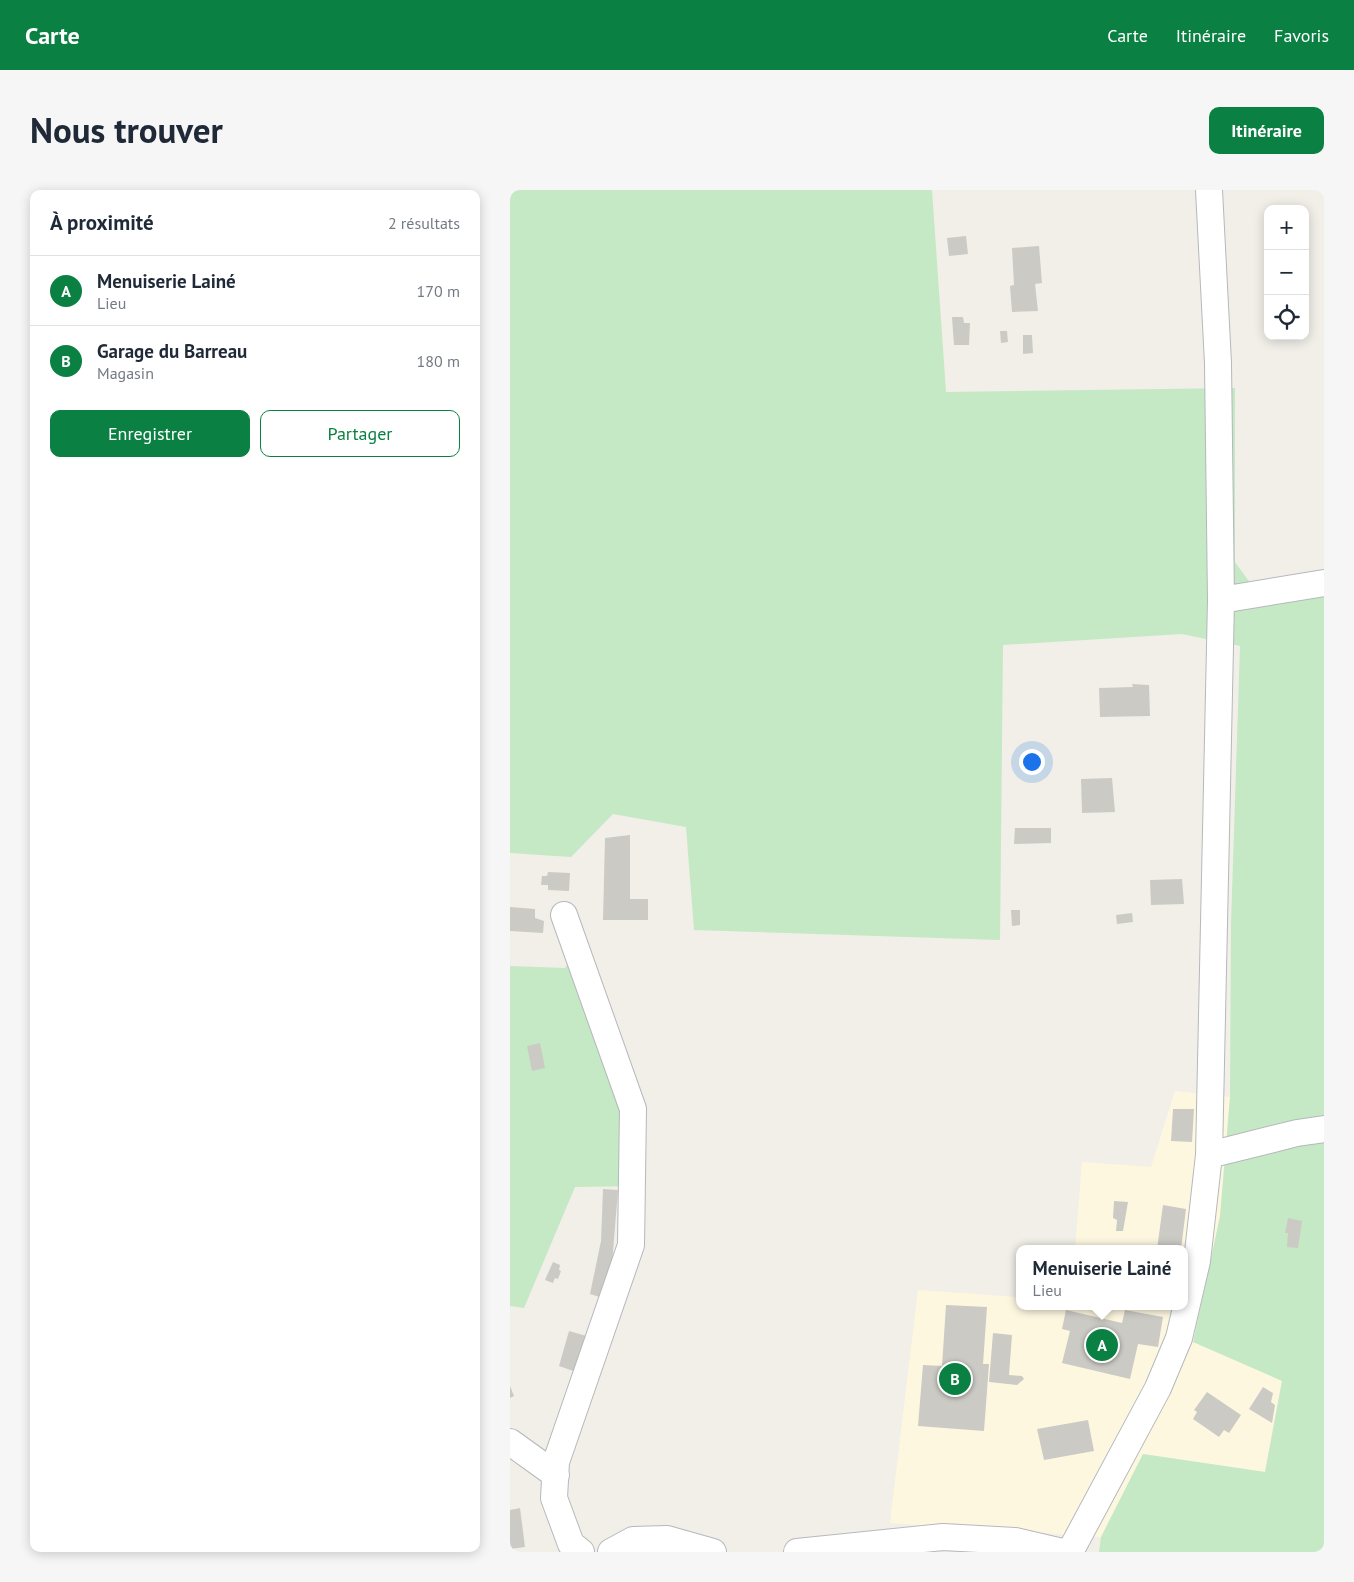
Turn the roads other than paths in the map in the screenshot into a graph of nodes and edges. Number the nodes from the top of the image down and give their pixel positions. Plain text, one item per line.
1 (1209, 190) edge
2 (1324, 583) edge
3 (1221, 600) junction
4 (564, 915) dead end
5 (1324, 1129) edge
6 (1209, 1155) junction
7 (1188, 1300) edge
8 (1186, 1310) edge
9 (510, 1442) edge
10 (556, 1475) junction
11 (581, 1552) edge
12 (610, 1552) edge
13 (712, 1552) edge
14 (798, 1552) edge
15 (1062, 1552) edge
16 (1070, 1552) edge

1 - 3 street
2 - 3 street
3 - 6 street
4 - 10 street
5 - 6 street
6 - 7 street
8 - 16 street
9 - 10 street
10 - 11 street
12 - 13 street
14 - 15 street

